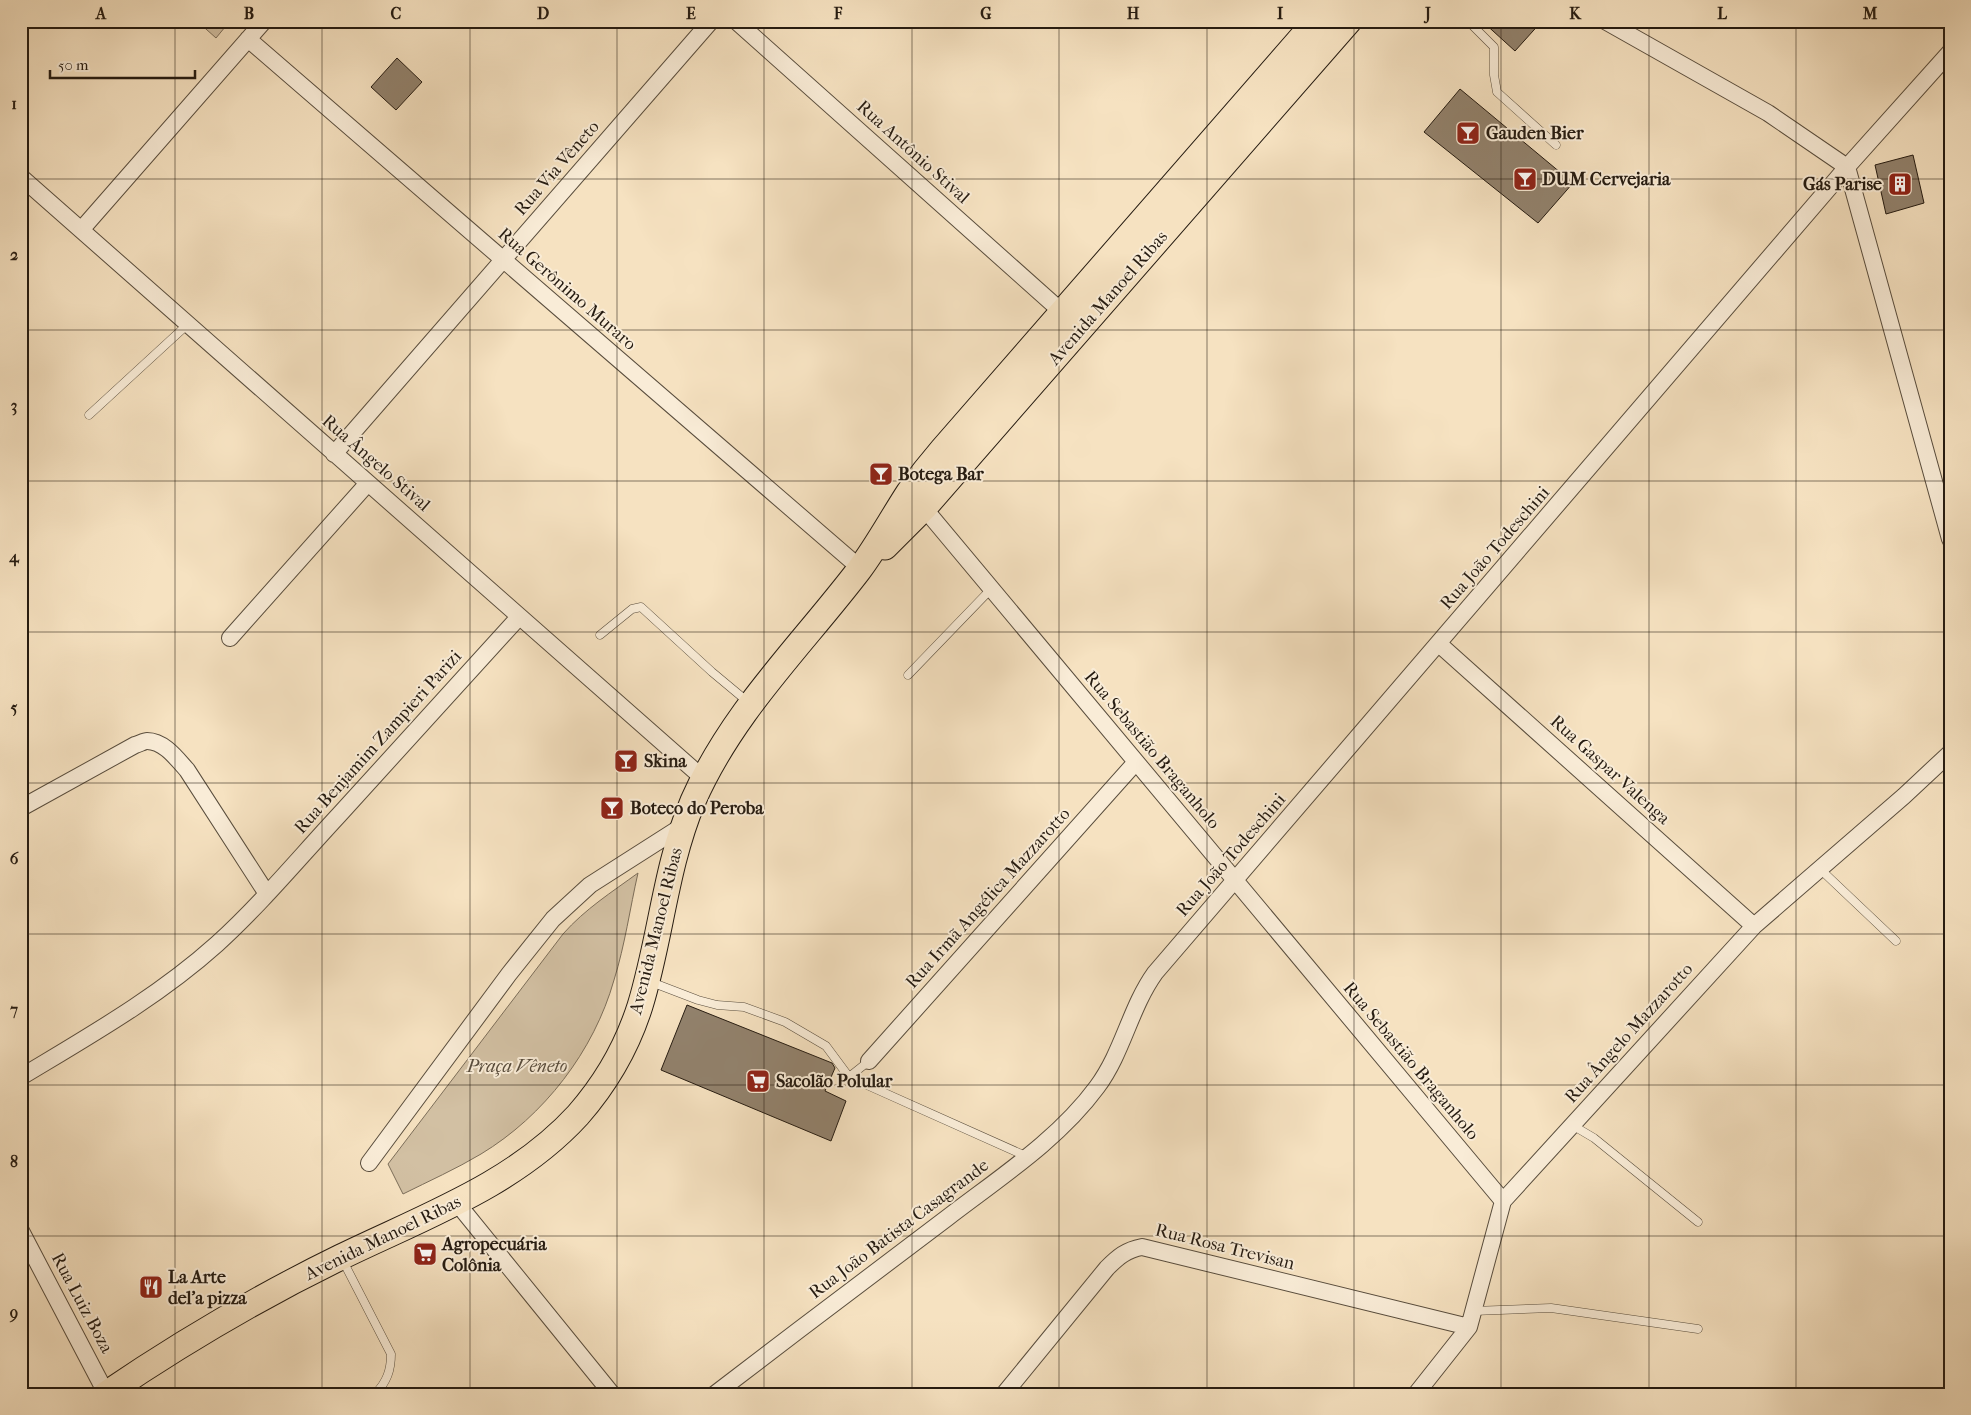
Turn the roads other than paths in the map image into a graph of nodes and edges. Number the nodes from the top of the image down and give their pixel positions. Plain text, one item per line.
1 (264, 21) edge
2 (711, 21) edge
3 (736, 21) edge
4 (1316, 21) edge
5 (1349, 21) edge
6 (1468, 21) edge
7 (1605, 21) edge
8 (248, 40) junction
9 (1950, 52) edge
10 (1556, 145) dead end
11 (1847, 167) junction
12 (21, 177) edge
13 (81, 230) junction
14 (504, 260) junction
15 (1062, 312) junction
16 (188, 324) junction
17 (89, 415) dead end
18 (334, 454) junction
19 (368, 483) junction
20 (924, 508) junction
21 (1950, 539) edge
22 (860, 568) junction
23 (991, 589) junction
24 (519, 617) junction
25 (600, 634) dead end
26 (230, 638) dead end
27 (1439, 644) junction
28 (908, 675) dead end
29 (750, 703) junction
30 (1950, 753) edge
31 (1136, 762) junction
32 (704, 779) junction
33 (21, 808) edge
34 (684, 825) junction
35 (1820, 869) junction
36 (1235, 880) junction
37 (267, 894) junction
38 (1754, 926) junction
39 (1896, 940) dead end
40 (646, 980) junction
41 (869, 1061) joint
42 (21, 1077) edge
43 (849, 1078) junction
44 (1097, 1086) joint
45 (1572, 1125) junction
46 (1028, 1156) junction
47 (369, 1163) dead end
48 (1503, 1201) junction
49 (456, 1203) junction
50 (1698, 1222) dead end
51 (21, 1231) edge
52 (342, 1257) junction
53 (1471, 1319) junction
54 (1698, 1328) dead end
55 (106, 1394) edge
56 (375, 1394) edge
57 (612, 1394) edge
58 (715, 1394) edge
59 (1004, 1394) edge
60 (1416, 1394) edge

1 - 8 street
2 - 14 street, Rua Via Vêneto
3 - 15 street, Rua Antônio Stival
4 - 15 main road, Avenida Manoel Ribas
5 - 20 main road, Avenida Manoel Ribas
6 - 10 lane
7 - 11 street
8 - 13 street
8 - 14 street, Rua Gerônimo Muraro
9 - 11 street, Rua João Todeschini
11 - 21 street
11 - 27 street, Rua João Todeschini
12 - 13 street, Rua Ângelo Stival
13 - 16 street, Rua Ângelo Stival
14 - 18 street, Rua Via Vêneto
14 - 22 street, Rua Gerônimo Muraro
15 - 22 main road, Avenida Manoel Ribas
16 - 17 lane
16 - 18 street, Rua Ângelo Stival
18 - 19 street, Rua Ângelo Stival
19 - 24 street, Rua Ângelo Stival
19 - 26 street
20 - 22 main road, Avenida Manoel Ribas
20 - 23 street, Rua Sebastião Braganholo
22 - 29 main road, Avenida Manoel Ribas
23 - 28 lane
23 - 31 street, Rua Sebastião Braganholo
24 - 32 street, Rua Ângelo Stival
24 - 37 street, Rua Benjamim Zampieri Parizi
25 - 29 lane
27 - 36 street, Rua João Todeschini
27 - 38 street, Rua Gaspar Valenga
29 - 32 main road, Avenida Manoel Ribas
30 - 35 street, Rua Ângelo Mazzarotto
31 - 36 street, Rua Sebastião Braganholo
31 - 41 street, Rua Irmã Angélica Mazzarotto
32 - 34 main road, Avenida Manoel Ribas
33 - 37 street
34 - 40 main road, Avenida Manoel Ribas
34 - 47 street
35 - 38 street, Rua Ângelo Mazzarotto
35 - 39 lane
36 - 44 street, Rua João Todeschini
36 - 48 street, Rua Sebastião Braganholo
37 - 42 street, Rua Benjamim Zampieri Parizi
38 - 45 street, Rua Ângelo Mazzarotto
40 - 43 lane
40 - 49 main road, Avenida Manoel Ribas
41 - 43 lane
43 - 46 lane
44 - 46 street, Rua João Batista Casagrande
45 - 48 street, Rua Ângelo Mazzarotto
45 - 50 lane
46 - 58 street, Rua João Batista Casagrande
48 - 53 street, Rua Ângelo Mazzarotto
49 - 52 main road, Avenida Manoel Ribas
49 - 57 street
51 - 55 street, Rua Luiz Boza
52 - 55 main road, Avenida Manoel Ribas
52 - 56 lane
53 - 54 lane
53 - 59 street, Rua Rosa Trevisan
53 - 60 street, Rua Ângelo Mazzarotto

